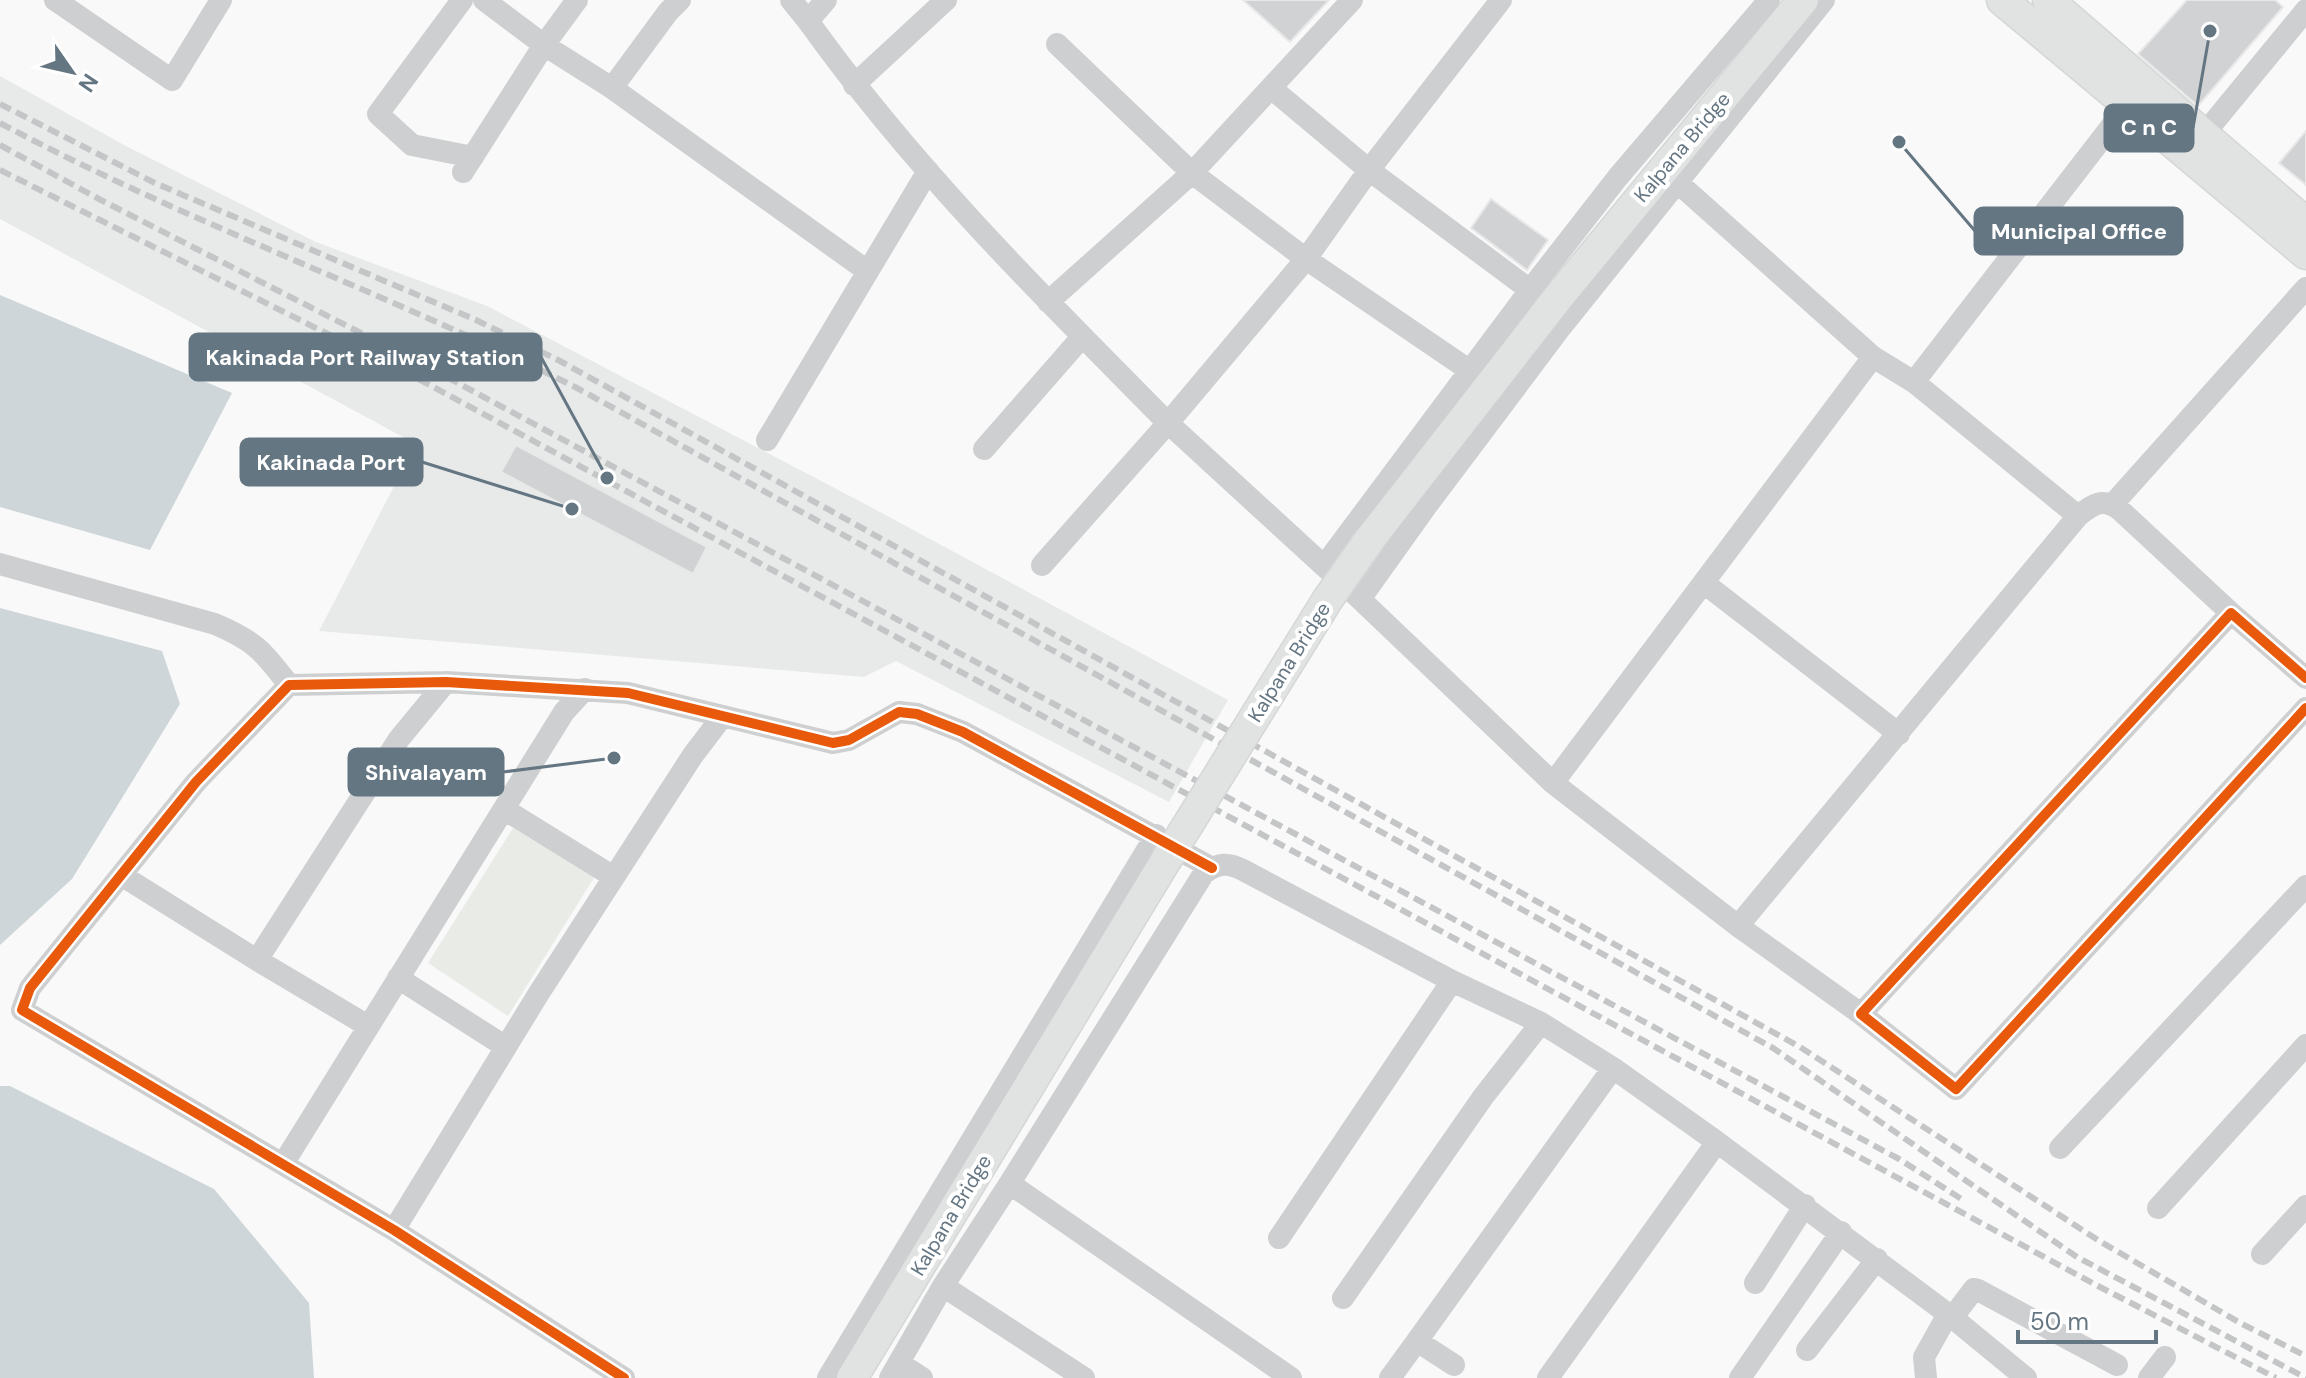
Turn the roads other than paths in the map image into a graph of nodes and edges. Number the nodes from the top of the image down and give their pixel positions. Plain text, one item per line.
1 (55, 0) edge
2 (462, 0) edge
3 (484, 0) edge
4 (577, 0) edge
5 (680, 0) edge
6 (791, 0) edge
7 (826, 0) edge
8 (946, 0) edge
9 (1352, 0) edge
10 (1501, 0) edge
11 (1769, 0) edge
12 (1803, 0) edge
13 (1824, 0) edge
14 (2002, 0) edge
15 (2048, 0) edge
16 (217, 1) edge
17 (2306, 10) edge
18 (808, 21) junction
19 (1057, 44) dead end
20 (544, 45) junction
21 (854, 85) junction
22 (612, 88) junction
23 (1271, 88) junction
24 (2127, 106) junction
25 (2196, 144) junction
26 (1369, 170) junction
27 (928, 171) junction
28 (1192, 173) junction
29 (1677, 182) junction
30 (2306, 223) edge
31 (2306, 254) edge
32 (1306, 259) junction
33 (866, 270) junction
34 (2306, 288) edge
35 (1530, 290) junction
36 (1048, 302) junction
37 (1082, 337) junction
38 (1873, 357) junction
39 (1469, 370) junction
40 (1914, 382) junction
41 (1168, 423) junction
42 (767, 440) dead end
43 (984, 449) dead end
44 (2113, 504) junction
45 (2078, 516) junction
46 (0, 564) edge
47 (1042, 565) dead end
48 (1324, 566) junction
49 (1704, 583) junction
50 (1360, 599) junction
51 (2231, 613) junction
52 (2306, 678) edge
53 (446, 682) junction
54 (289, 685) junction
55 (585, 689) junction
56 (2306, 708) edge
57 (722, 717) junction
58 (1899, 734) junction
59 (1553, 783) junction
60 (504, 809) junction
61 (1161, 848) junction
62 (1212, 868) junction
63 (121, 875) junction
64 (614, 877) junction
65 (2306, 886) edge
66 (1738, 926) junction
67 (257, 960) junction
68 (398, 978) junction
69 (1452, 981) junction
70 (0, 1004) edge
71 (22, 1010) junction
72 (1861, 1014) junction
73 (1541, 1023) junction
74 (368, 1026) junction
75 (2306, 1045) edge
76 (506, 1047) junction
77 (1613, 1068) junction
78 (1717, 1142) junction
79 (2060, 1148) dead end
80 (283, 1164) junction
81 (1008, 1186) junction
82 (1805, 1205) junction
83 (2306, 1206) edge
84 (2158, 1208) dead end
85 (394, 1230) junction
86 (1841, 1232) junction
87 (1279, 1238) dead end
88 (2262, 1254) dead end
89 (1877, 1259) junction
90 (1755, 1283) dead end
91 (943, 1286) junction
92 (1343, 1298) dead end
93 (1950, 1316) junction
94 (1417, 1341) junction
95 (1807, 1350) dead end
96 (2165, 1357) dead end
97 (2117, 1365) dead end
98 (894, 1370) edge
99 (1457, 1374) edge
100 (624, 1378) edge
101 (828, 1378) edge
102 (852, 1378) edge
103 (922, 1378) edge
104 (1084, 1378) edge
105 (1291, 1378) edge
106 (1390, 1378) edge
107 (1548, 1378) edge
108 (1740, 1378) edge
109 (1926, 1378) edge
110 (2026, 1378) edge
111 (2149, 1378) edge

1 - 16 street
2 - 20 street
3 - 20 street
4 - 20 street
5 - 22 street
6 - 18 street
7 - 18 street
8 - 21 street
9 - 23 street
10 - 26 street
11 - 35 street
12 - 61 main road, Kalpana Bridge, bridge
13 - 29 street
14 - 24 main road
15 - 25 main road
17 - 25 street
18 - 21 street
19 - 28 street
20 - 22 street
21 - 27 street
22 - 33 street
23 - 26 street
23 - 28 street
24 - 25 main road
24 - 40 street
25 - 30 main road
25 - 31 main road
26 - 32 street
26 - 35 street
27 - 33 street
27 - 36 street
28 - 32 street
28 - 36 street
29 - 38 street
29 - 50 street
32 - 39 street
32 - 41 street
33 - 42 street
34 - 44 street
35 - 39 street
36 - 37 street
37 - 41 street
37 - 43 street
38 - 40 street
38 - 49 street
39 - 48 street
40 - 45 street
41 - 47 street
41 - 48 street
44 - 45 street
44 - 51 street
45 - 58 street
46 - 54 street
48 - 50 street
49 - 58 street
49 - 59 street
50 - 59 street
51 - 52 street
51 - 72 street
53 - 54 street
53 - 55 street
53 - 67 street
54 - 63 street
55 - 57 street
55 - 60 street
56 - 72 street
57 - 61 street
57 - 64 street
58 - 66 street
59 - 66 street
60 - 64 street
60 - 68 street
61 - 62 street
61 - 101 street
61 - 102 main road, Kalpana Bridge
62 - 69 street
62 - 81 street
63 - 67 street
63 - 71 street
64 - 76 street
65 - 79 street
66 - 72 street
67 - 74 street
68 - 74 street
68 - 76 street
69 - 73 street
69 - 87 street
70 - 71 street
71 - 80 street
73 - 77 street
73 - 92 street
74 - 80 street
75 - 84 street
76 - 85 street
77 - 78 street
77 - 94 street
78 - 82 street
78 - 107 street
80 - 85 street
81 - 91 street
81 - 105 street
82 - 86 street
82 - 90 street
83 - 88 street
85 - 100 street
86 - 89 street
86 - 108 street
89 - 93 street
89 - 95 street
91 - 98 street
91 - 104 street
93 - 97 street
93 - 109 street
93 - 110 street
94 - 99 street
94 - 106 street
96 - 111 street
98 - 103 street

